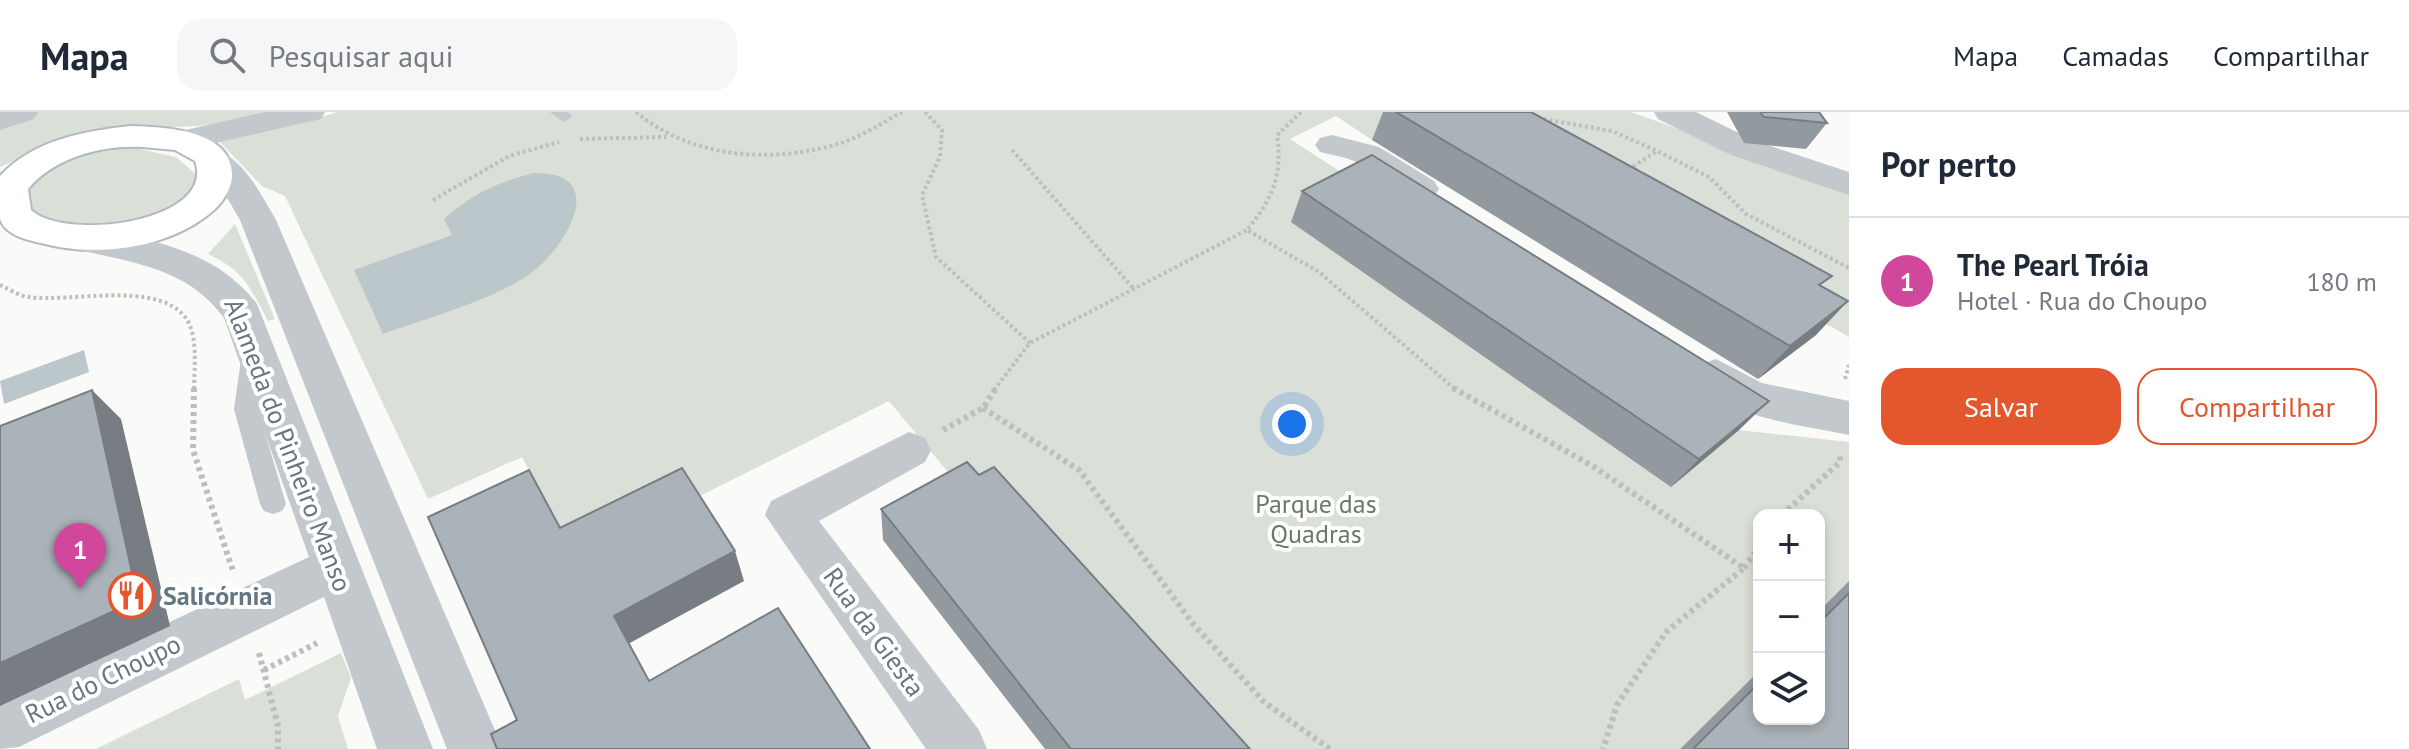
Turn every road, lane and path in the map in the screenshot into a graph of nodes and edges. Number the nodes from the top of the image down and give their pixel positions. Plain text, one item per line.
1 (22, 112) edge
2 (309, 112) edge
3 (636, 112) edge
4 (902, 112) edge
5 (925, 112) edge
6 (1301, 112) edge
7 (1527, 112) edge
8 (1683, 119) edge
9 (0, 120) edge
10 (667, 137) junction
11 (180, 141) junction
12 (1332, 145) dead end
13 (1012, 150) dead end
14 (1657, 151) junction
15 (48, 157) junction
16 (212, 159) junction
17 (1617, 177) edge
18 (0, 178) edge
19 (1849, 184) edge
20 (433, 200) dead end
21 (1455, 210) edge
22 (11, 223) edge
23 (1247, 230) junction
24 (80, 238) junction
25 (1849, 268) edge
26 (0, 285) edge
27 (1133, 288) junction
28 (250, 333) junction
29 (1030, 343) junction
30 (1686, 356) edge
31 (1847, 418) edge
32 (909, 450) dead end
33 (273, 504) dead end
34 (1789, 509) edge
35 (1753, 555) edge
36 (336, 568) junction
37 (1744, 568) junction
38 (246, 611) junction
39 (358, 623) junction
40 (264, 670) junction
41 (0, 728) edge
42 (278, 749) edge
43 (405, 749) edge
44 (475, 749) edge
45 (959, 749) edge
46 (1330, 749) edge
47 (1603, 749) edge

1 - 9 street
2 - 11 street
3 - 10 path
4 - 10 path
5 - 29 path
6 - 23 path
7 - 14 path
8 - 14 path
8 - 19 street
10 - 20 path
11 - 15 main road
11 - 16 main road
12 - 21 street
13 - 27 path
14 - 17 path
14 - 25 path
15 - 18 main road
15 - 22 main road
16 - 24 main road
16 - 44 street, Alameda do Pinheiro Manso
22 - 24 main road
23 - 27 path
23 - 37 path
24 - 28 street, Alameda do Pinheiro Manso
26 - 38 path
27 - 29 path
28 - 33 lane
28 - 36 street, Alameda do Pinheiro Manso
29 - 46 path
30 - 31 street
31 - 34 path
32 - 45 street, Rua da Giesta
35 - 37 path
36 - 38 street, Rua do Choupo
36 - 39 street, Alameda do Pinheiro Manso
37 - 47 path
38 - 40 path
38 - 41 street, Rua do Choupo
39 - 40 path
39 - 43 street, Alameda do Pinheiro Manso
40 - 42 path

